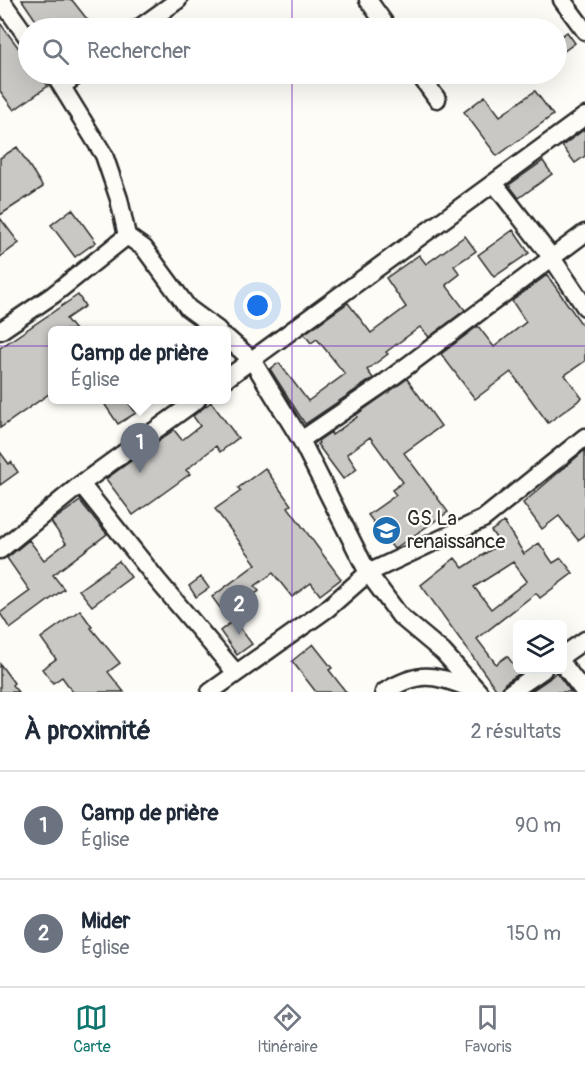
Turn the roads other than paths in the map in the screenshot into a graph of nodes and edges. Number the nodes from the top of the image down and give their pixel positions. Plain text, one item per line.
1 (1, 0) edge
2 (368, 0) edge
3 (562, 0) edge
4 (172, 2) edge
5 (152, 18) edge
6 (381, 18) edge
7 (18, 24) edge
8 (585, 30) edge
9 (60, 84) edge
10 (426, 84) edge
11 (437, 99) dead end
12 (585, 116) edge
13 (494, 183) junction
14 (585, 233) edge
15 (127, 236) junction
16 (552, 258) junction
17 (585, 307) edge
18 (213, 326) edge
19 (0, 331) edge
20 (231, 342) edge
21 (252, 360) junction
22 (231, 375) edge
23 (190, 404) edge
24 (585, 437) edge
25 (301, 440) junction
26 (81, 484) junction
27 (0, 550) edge
28 (368, 573) junction
29 (585, 640) edge
30 (567, 653) edge
31 (567, 670) edge
32 (236, 673) junction
33 (536, 674) edge
34 (478, 691) edge
35 (210, 692) edge
36 (384, 692) edge
37 (511, 692) edge
38 (584, 692) edge

1 - 7 street
2 - 6 street
3 - 8 street
4 - 5 street
9 - 15 street
10 - 11 street
12 - 13 street
13 - 16 street
13 - 21 street
14 - 16 street
15 - 18 street
15 - 19 street
16 - 17 street
16 - 25 street
20 - 21 street
21 - 22 street
21 - 25 street
23 - 26 street
24 - 28 street
25 - 28 street
26 - 27 street
26 - 32 street
28 - 32 street
28 - 34 street
29 - 30 street
31 - 38 street
32 - 35 street
33 - 37 street
34 - 36 street

